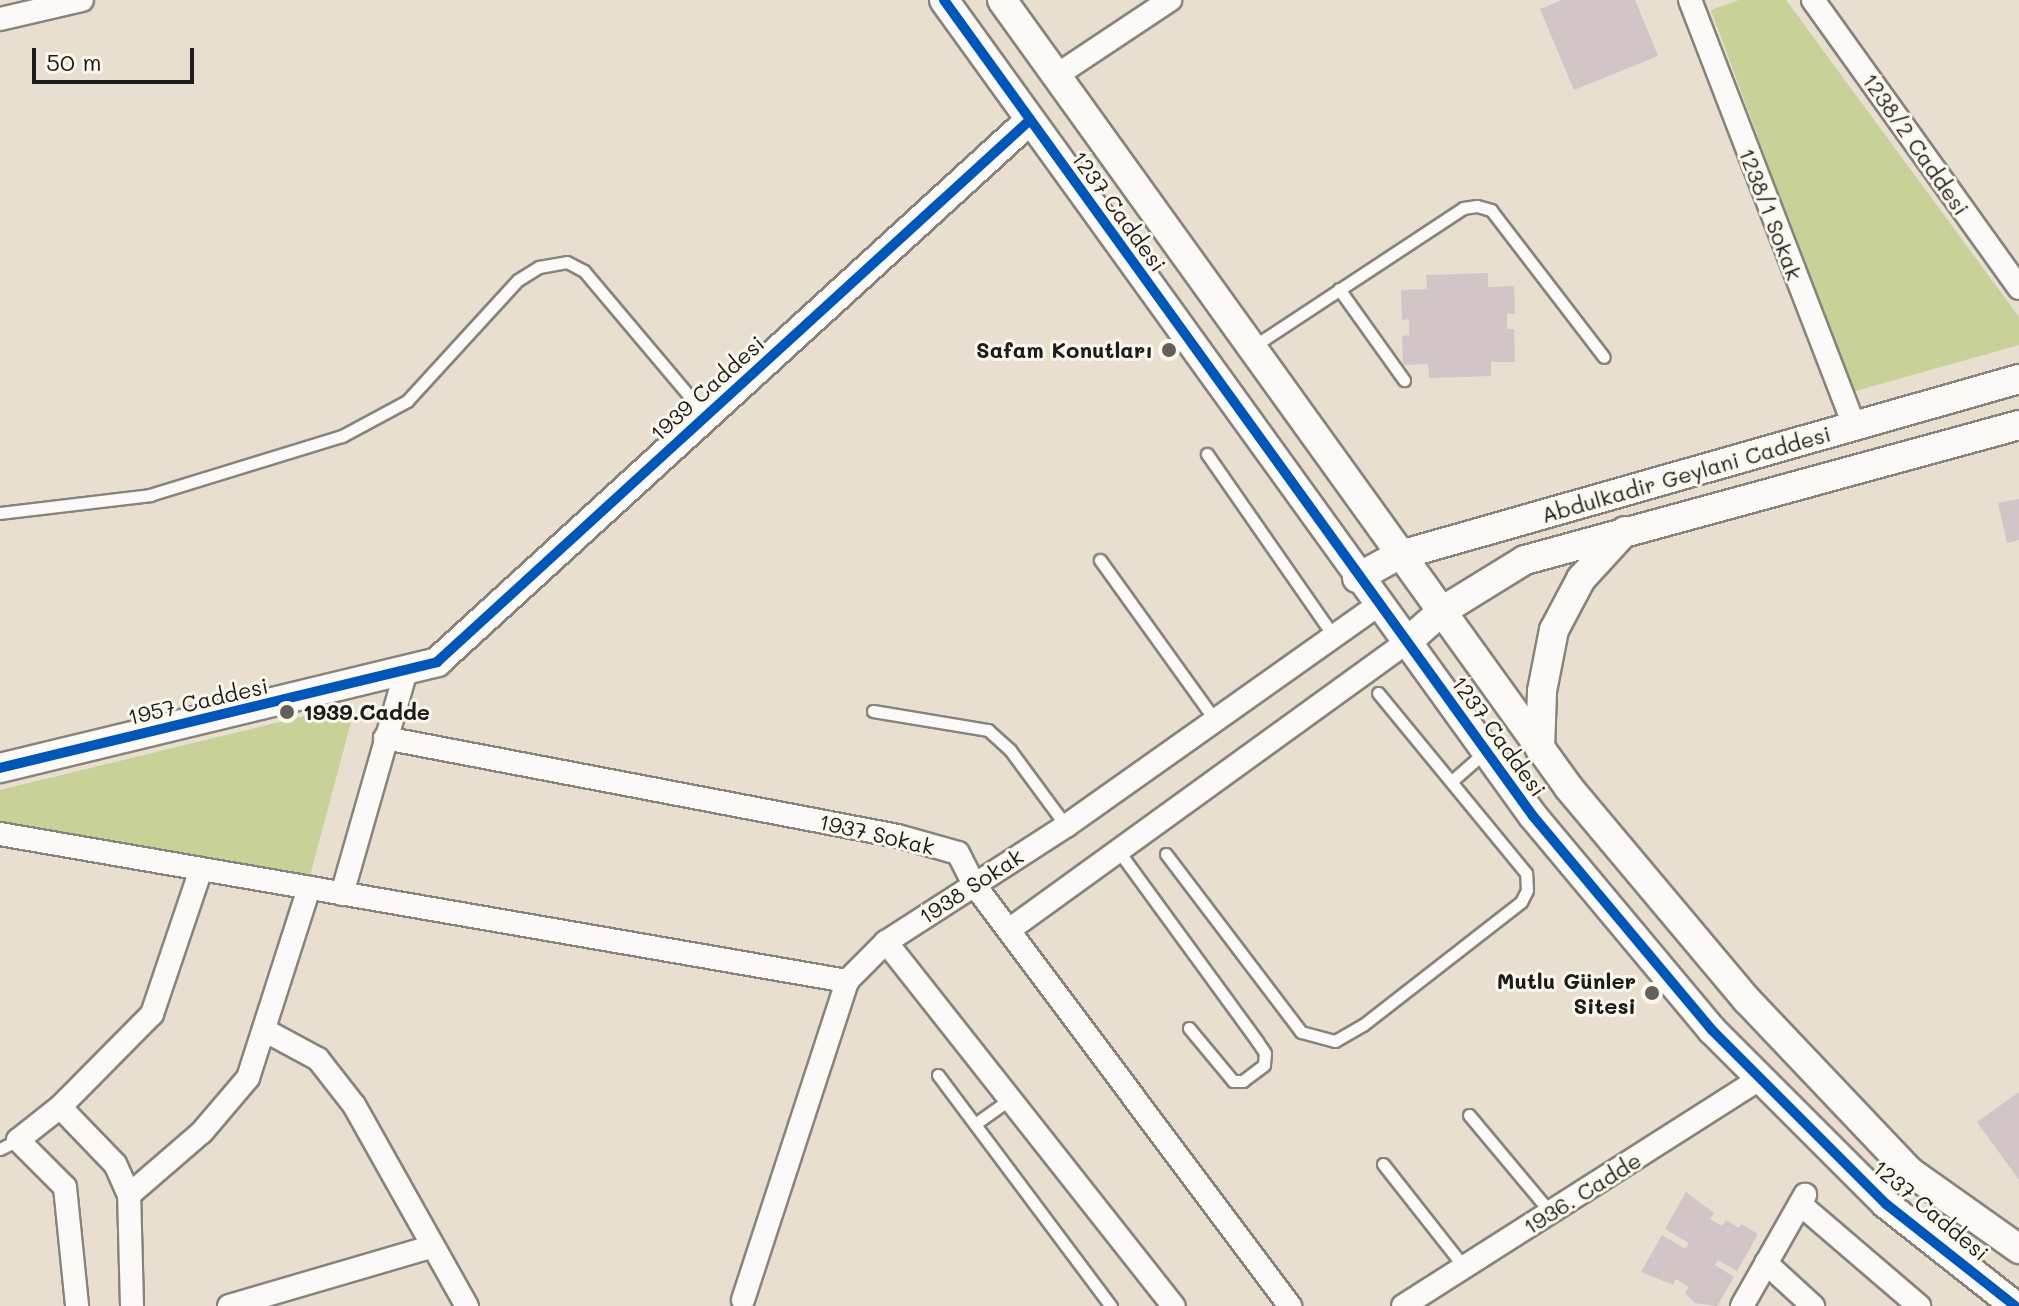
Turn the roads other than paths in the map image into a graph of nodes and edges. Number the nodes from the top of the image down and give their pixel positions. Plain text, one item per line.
1 (82, 0) edge
2 (944, 0) edge
3 (1002, 0) edge
4 (1170, 0) edge
5 (1690, 0) edge
6 (1813, 0) edge
7 (0, 19) edge
8 (1057, 75) junction
9 (1030, 120) junction
10 (2019, 288) edge
11 (1339, 289) junction
12 (1250, 348) junction
13 (1604, 357) dead end
14 (2019, 379) edge
15 (1404, 380) dead end
16 (706, 416) junction
17 (2019, 425) edge
18 (1854, 426) junction
19 (1207, 454) dead end
20 (0, 513) edge
21 (1625, 531) junction
22 (1397, 556) junction
23 (1100, 560) dead end
24 (1357, 578) junction
25 (1377, 606) junction
26 (1442, 611) junction
27 (1334, 637) junction
28 (1406, 643) junction
29 (405, 674) junction
30 (1378, 693) dead end
31 (873, 711) dead end
32 (1215, 720) junction
33 (385, 738) junction
34 (1540, 749) junction
35 (1486, 751) junction
36 (0, 768) edge
37 (1453, 780) junction
38 (1066, 826) junction
39 (0, 834) edge
40 (1120, 853) junction
41 (1166, 854) dead end
42 (201, 869) junction
43 (973, 883) junction
44 (309, 888) junction
45 (342, 894) junction
46 (1009, 930) junction
47 (886, 942) junction
48 (847, 981) junction
49 (1189, 1028) dead end
50 (266, 1031) junction
51 (938, 1075) dead end
52 (1760, 1079) junction
53 (1010, 1099) junction
54 (60, 1107) junction
55 (1469, 1115) dead end
56 (975, 1124) junction
57 (9, 1144) edge
58 (1383, 1164) dead end
59 (129, 1195) junction
60 (1550, 1212) junction
61 (431, 1247) junction
62 (2019, 1249) edge
63 (1766, 1263) junction
64 (1464, 1267) junction
65 (281, 1301) edge
66 (741, 1304) edge
67 (77, 1306) edge
68 (132, 1306) edge
69 (229, 1306) edge
70 (467, 1306) edge
71 (1111, 1306) edge
72 (1173, 1306) edge
73 (1290, 1306) edge
74 (1403, 1306) edge
75 (1742, 1306) edge
76 (1813, 1306) edge
77 (1919, 1306) edge
78 (2015, 1306) edge

1 - 7 street
2 - 9 street, 1237 Caddesi
3 - 8 street, 1237 Caddesi
4 - 8 street
5 - 18 street, 1238/1 Sokak
6 - 10 street, 1238/2 Caddesi
8 - 12 street, 1237 Caddesi
9 - 16 street, 1939 Caddesi
9 - 24 street, 1237 Caddesi
11 - 12 lane
11 - 13 lane
11 - 15 lane
12 - 22 street, 1237 Caddesi
14 - 18 street, Abdulkadir Geylani Caddesi
16 - 20 lane
16 - 29 street, 1939 Caddesi
17 - 21 street, Abdulkadir Geylani Caddesi
18 - 22 street, Abdulkadir Geylani Caddesi
19 - 27 lane
21 - 26 street, Abdulkadir Geylani Caddesi
21 - 34 street
22 - 24 street, Abdulkadir Geylani Caddesi
22 - 26 street, 1237 Caddesi
23 - 32 lane
24 - 25 street, 1237 Caddesi
25 - 27 street, 1938 Sokak
25 - 28 street, 1237 Caddesi
26 - 28 street, Abdulkadir Geylani Caddesi
26 - 34 street, 1237 Caddesi
27 - 32 street, 1938 Sokak
28 - 35 street, 1237 Caddesi
28 - 40 street
29 - 33 street
29 - 36 street, 1957 Caddesi
30 - 37 lane
31 - 38 lane
32 - 38 street, 1938 Sokak
33 - 43 street, 1937 Sokak
33 - 45 street
34 - 62 street, 1237 Caddesi
35 - 37 lane
35 - 52 street, 1237 Caddesi
37 - 41 lane
38 - 43 street, 1938 Sokak
39 - 42 street
40 - 46 street
40 - 49 lane
42 - 44 street
42 - 54 street
43 - 46 street, 1937 Sokak
43 - 47 street, 1938 Sokak
44 - 45 street
44 - 50 street
45 - 48 street
46 - 73 street, 1937 Sokak
47 - 48 street, 1938 Sokak
47 - 53 street
48 - 66 street, 1938 Sokak
50 - 59 street
50 - 61 street
51 - 56 lane
52 - 60 street, 1936. Cadde
52 - 78 street, 1237 Caddesi
53 - 56 lane
53 - 72 street
54 - 57 street
54 - 59 street
55 - 60 lane
56 - 71 lane
57 - 67 street
58 - 64 lane
59 - 68 street
60 - 64 street, 1936. Cadde
61 - 65 street
61 - 70 street
63 - 75 street
63 - 76 street
63 - 77 street
64 - 74 street, 1936. Cadde
65 - 69 street

